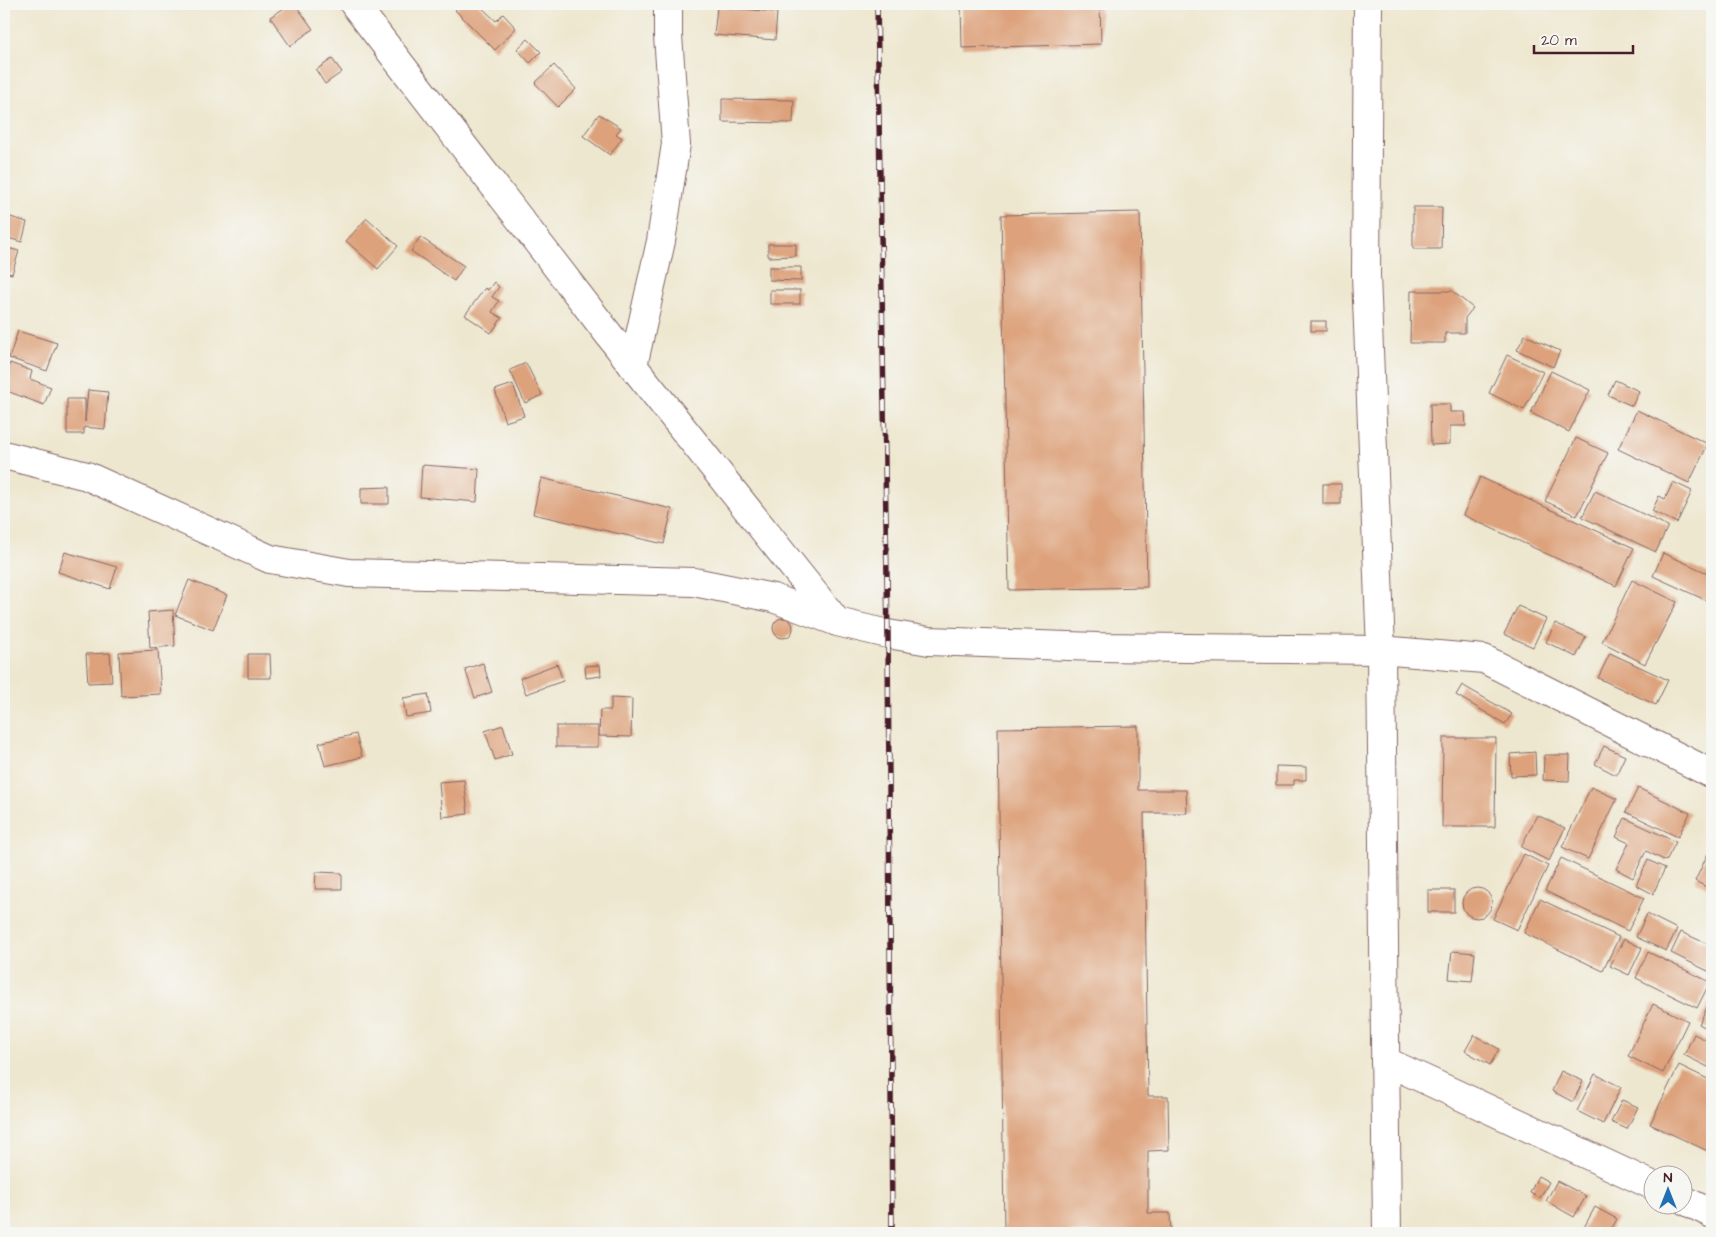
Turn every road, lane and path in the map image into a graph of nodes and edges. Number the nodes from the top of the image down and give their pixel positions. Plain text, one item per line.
1 (354, 4) edge
2 (668, 4) edge
3 (1368, 4) edge
4 (633, 366) junction
5 (4, 455) edge
6 (837, 622) junction
7 (1381, 650) junction
8 (1712, 774) edge
9 (1385, 1061) junction
10 (1644, 1181) edge
11 (1694, 1205) edge
12 (1712, 1214) edge
13 (1386, 1233) edge

1 - 4 street
2 - 4 street
3 - 7 street
4 - 6 street
5 - 6 street
6 - 7 street
7 - 8 street
7 - 9 street
9 - 10 street
9 - 13 street
11 - 12 street

